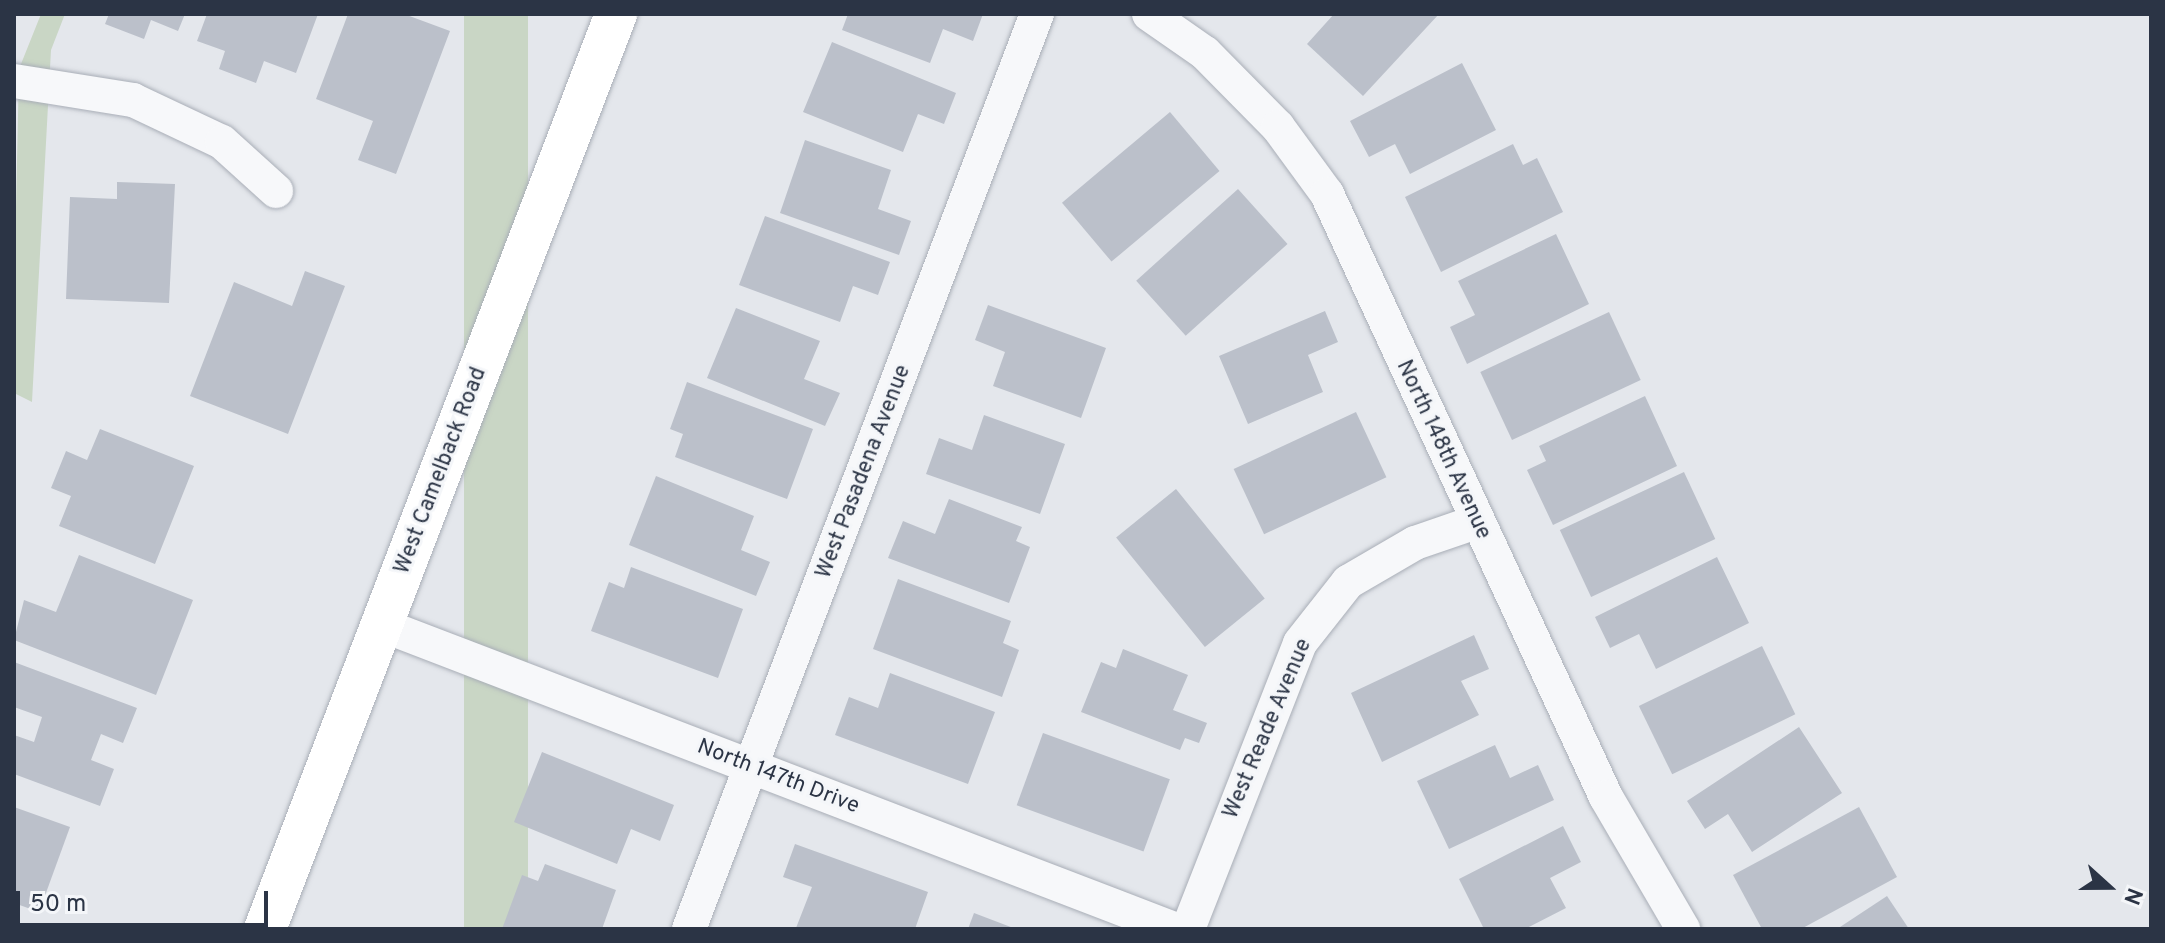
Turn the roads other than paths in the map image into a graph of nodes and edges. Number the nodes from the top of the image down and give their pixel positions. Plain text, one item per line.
1 (616, 14) edge
2 (1037, 14) edge
3 (1149, 14) edge
4 (14, 81) edge
5 (276, 191) dead end
6 (1476, 522) junction
7 (382, 625) junction
8 (751, 767) junction
9 (265, 929) edge
10 (689, 929) edge
11 (1174, 929) edge
12 (1188, 929) edge
13 (1683, 929) edge

1 - 7 main road, West Camelback Road
2 - 8 street, West Pasadena Avenue
3 - 6 street, North 148th Avenue
4 - 5 street
6 - 12 street, West Reade Avenue
6 - 13 street, North 148th Avenue
7 - 8 street, North 147th Drive
7 - 9 main road, West Camelback Road
8 - 10 street, West Pasadena Avenue
8 - 11 street, North 147th Drive

